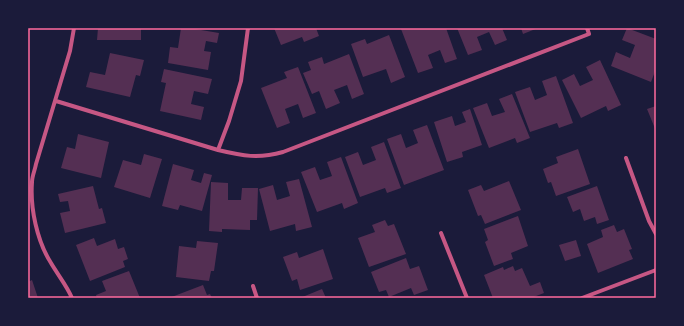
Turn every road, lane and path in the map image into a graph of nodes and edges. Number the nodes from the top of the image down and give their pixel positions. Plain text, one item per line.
1 (74, 28) edge
2 (248, 28) edge
3 (587, 28) edge
4 (56, 101) junction
5 (218, 150) junction
6 (626, 158) dead end
7 (441, 234) dead end
8 (656, 234) edge
9 (656, 270) edge
10 (253, 286) dead end
11 (72, 298) edge
12 (257, 298) edge
13 (468, 298) edge
14 (582, 298) edge

1 - 4 street
2 - 5 street
3 - 5 street
4 - 5 street
4 - 11 street
6 - 8 street
7 - 13 street
9 - 14 street
10 - 12 street

